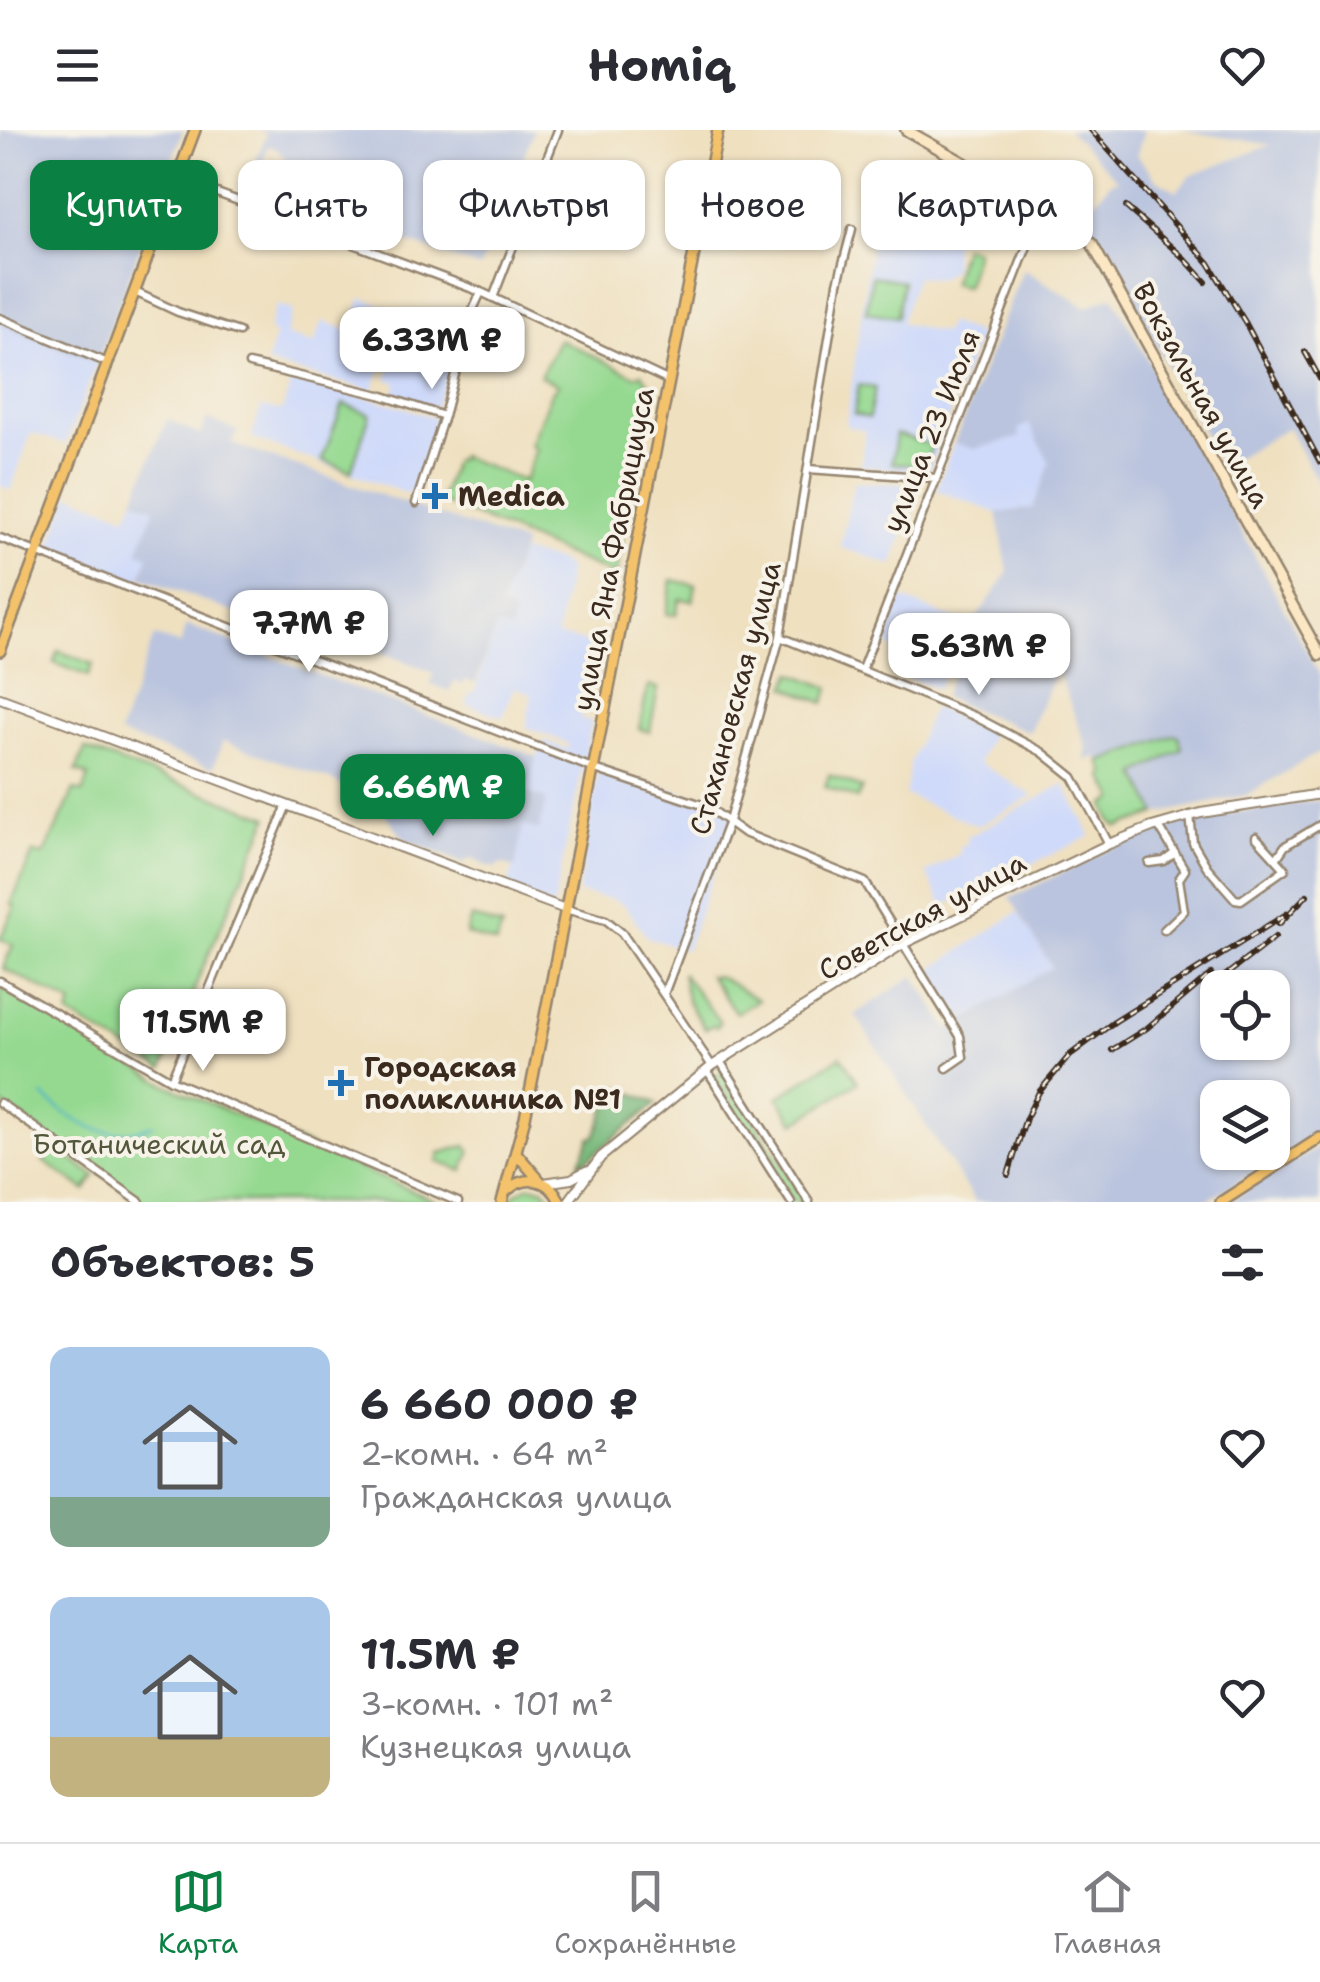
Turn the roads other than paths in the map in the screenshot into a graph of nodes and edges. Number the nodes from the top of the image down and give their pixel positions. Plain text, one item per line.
1 (196, 130) edge
2 (558, 130) edge
3 (718, 130) edge
4 (906, 130) edge
5 (185, 160) edge
6 (958, 160) edge
7 (218, 193) edge
8 (852, 229) dead end
9 (1093, 246) edge
10 (150, 250) edge
11 (1026, 250) edge
12 (134, 292) junction
13 (480, 292) junction
14 (493, 298) junction
15 (0, 318) edge
16 (239, 332) dead end
17 (108, 363) junction
18 (248, 364) dead end
19 (668, 382) junction
20 (444, 416) junction
21 (808, 470) junction
22 (937, 478) junction
23 (416, 503) dead end
24 (0, 538) edge
25 (38, 552) junction
26 (780, 637) junction
27 (0, 651) edge
28 (1320, 654) edge
29 (862, 670) junction
30 (0, 698) edge
31 (592, 768) junction
32 (1320, 794) edge
33 (287, 805) junction
34 (1190, 815) junction
35 (729, 821) junction
36 (1158, 825) junction
37 (1320, 825) edge
38 (1256, 838) dead end
39 (1108, 844) junction
40 (1176, 853) junction
41 (1276, 859) junction
42 (1149, 863) dead end
43 (565, 908) junction
44 (1164, 930) dead end
45 (904, 944) junction
46 (0, 981) edge
47 (664, 994) junction
48 (713, 1066) junction
49 (947, 1068) dead end
50 (172, 1080) junction
51 (0, 1103) edge
52 (1320, 1138) edge
53 (517, 1154) junction
54 (590, 1168) junction
55 (542, 1182) junction
56 (502, 1199) edge
57 (140, 1202) edge
58 (458, 1202) edge
59 (560, 1202) edge
60 (568, 1202) edge
61 (791, 1202) edge
62 (809, 1202) edge
63 (1221, 1202) edge

1 - 5 main road
2 - 14 street
3 - 19 main road, улица Яна Фабрициуса
4 - 6 main road, Вокзальная улица
7 - 13 street
8 - 21 street, Стахановская улица
9 - 28 main road, Вокзальная улица
10 - 12 main road
11 - 22 street, улица 23 Июля
12 - 16 street
12 - 17 main road
13 - 14 street
13 - 20 street
14 - 19 street
15 - 17 street
17 - 25 main road
18 - 20 street
19 - 31 main road, улица Яна Фабрициуса
20 - 23 street
21 - 22 street
21 - 26 street, Стахановская улица
22 - 29 street, улица 23 Июля
24 - 25 street
25 - 27 main road
25 - 31 street
26 - 29 street
26 - 35 street, Стахановская улица
29 - 39 street
30 - 33 street
31 - 35 street
31 - 43 main road, улица Яна Фабрициуса
32 - 34 street, Советская улица
33 - 43 street
33 - 50 street
34 - 36 street, Советская улица
34 - 41 street
35 - 45 street
35 - 47 street, Стахановская улица
36 - 39 street, Советская улица
36 - 40 street
37 - 41 street
38 - 41 street
39 - 45 street, Советская улица
40 - 42 street
40 - 44 street
43 - 47 street
43 - 53 main road, улица Яна Фабрициуса
45 - 48 street, Советская улица
45 - 49 street
46 - 50 street
47 - 48 street
48 - 54 street, Советская улица
48 - 61 street
48 - 62 street
50 - 58 street
51 - 57 street
52 - 63 main road
53 - 55 main road
53 - 56 main road, улица Яна Фабрициуса
54 - 55 street, Советская улица
54 - 60 street, Советская улица
55 - 56 main road
55 - 59 main road

